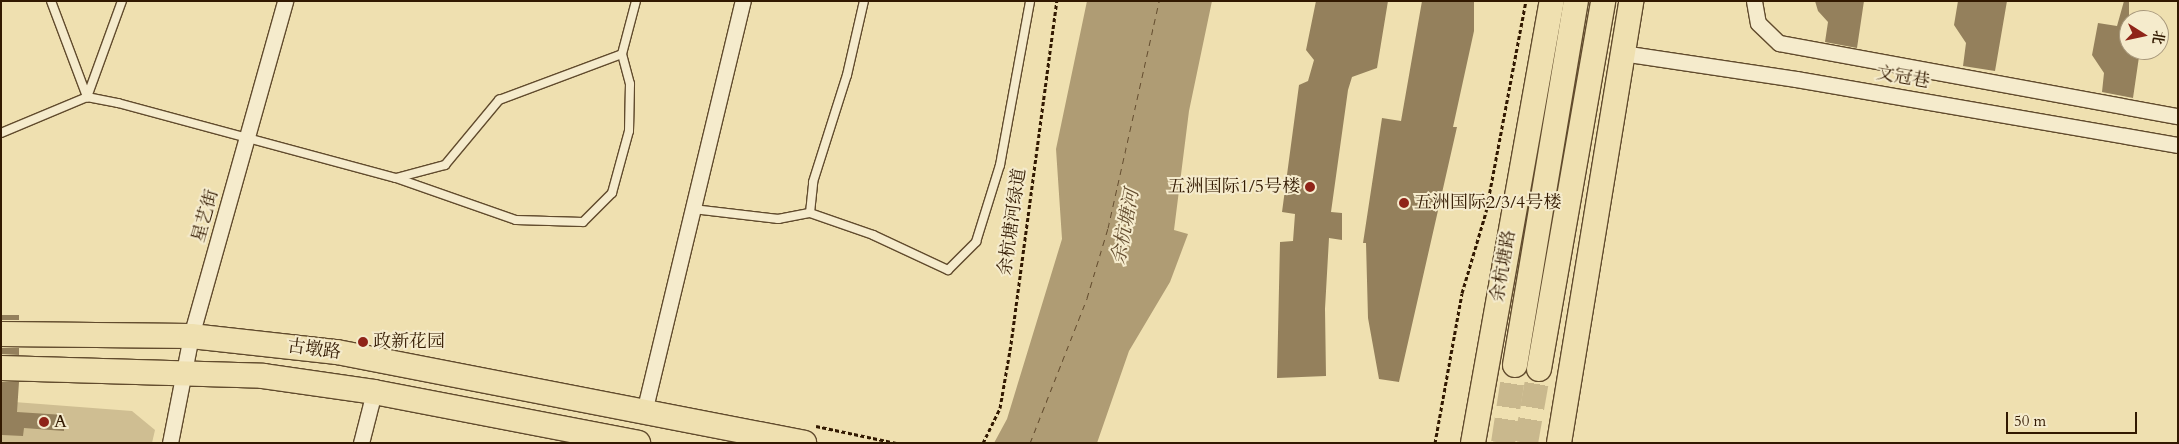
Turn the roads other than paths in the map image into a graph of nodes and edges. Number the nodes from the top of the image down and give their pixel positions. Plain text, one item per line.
1 (51, 1) edge
2 (122, 1) edge
3 (285, 1) edge
4 (636, 1) edge
5 (743, 1) edge
6 (864, 1) edge
7 (1030, 1) edge
8 (1552, 1) edge
9 (1576, 1) edge
10 (1602, 1) edge
11 (1631, 1) edge
12 (1754, 1) edge
13 (1622, 53) junction
14 (622, 54) junction
15 (87, 97) junction
16 (2178, 116) edge
17 (1, 133) edge
18 (247, 137) junction
19 (2178, 145) edge
20 (396, 178) junction
21 (693, 209) junction
22 (810, 213) junction
23 (1, 334) edge
24 (191, 336) junction
25 (1515, 365) tunnel mouth
26 (1, 368) edge
27 (1539, 370) tunnel mouth
28 (185, 371) junction
29 (374, 392) junction
30 (644, 412) junction
31 (170, 443) edge
32 (361, 443) edge
33 (638, 443) edge
34 (804, 443) edge
35 (1473, 443) edge
36 (1559, 443) edge

1 - 15 lane
2 - 15 lane
3 - 18 street, 星艺街
4 - 14 lane
5 - 21 street
6 - 22 lane
7 - 22 lane
8 - 35 main road, 余杭塘路
9 - 25 main road, 余杭塘路
10 - 27 main road
11 - 13 main road
12 - 16 street
13 - 19 street, 文冠巷
13 - 36 main road
14 - 20 lane
14 - 20 lane
15 - 17 lane
15 - 18 lane
18 - 20 lane
18 - 24 street, 星艺街
21 - 22 lane
21 - 30 street
23 - 24 main road, 古墩路
24 - 28 street, 星艺街
24 - 30 main road, 古墩路
26 - 28 main road, 古墩路
28 - 29 main road, 古墩路
28 - 31 street, 星艺街
29 - 32 street
29 - 33 main road, 古墩路
30 - 34 main road, 古墩路

